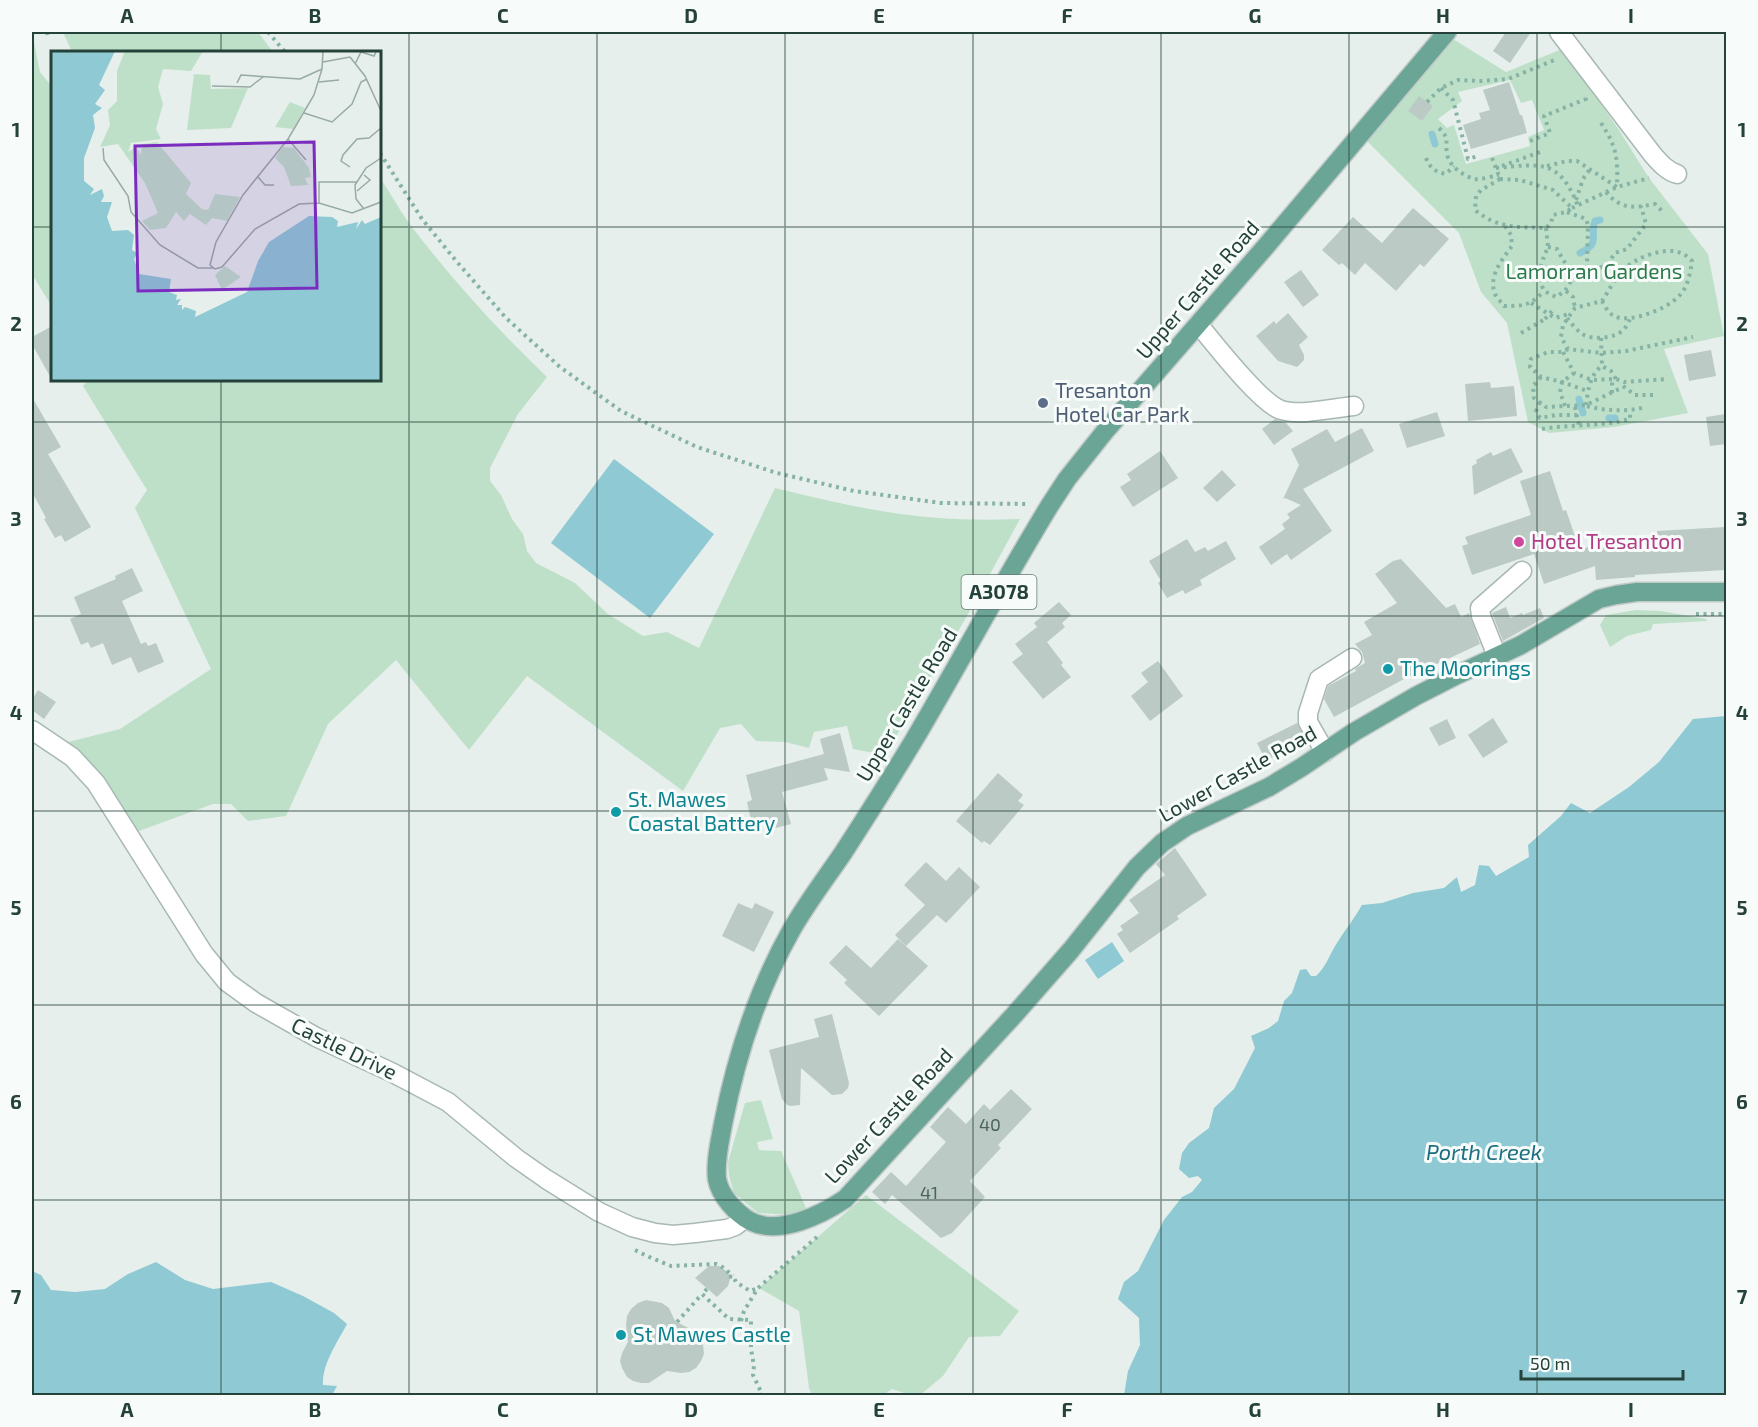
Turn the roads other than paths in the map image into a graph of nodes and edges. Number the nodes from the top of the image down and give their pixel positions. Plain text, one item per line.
1 (1447, 32) edge
2 (1559, 32) edge
3 (1677, 174) dead end
4 (1198, 324) junction
5 (1354, 406) dead end
6 (1522, 571) dead end
7 (1726, 592) edge
8 (1497, 656) junction
9 (1352, 658) dead end
10 (32, 730) edge
11 (1325, 752) junction
12 (750, 1221) junction

1 - 4 main road, Upper Castle Road / A3078
2 - 3 street
4 - 5 street
4 - 12 main road, Upper Castle Road / A3078
6 - 8 street
7 - 8 main road, Lower Castle Road
8 - 11 main road, Lower Castle Road
9 - 11 street
10 - 12 street, Castle Drive
11 - 12 main road, Lower Castle Road

